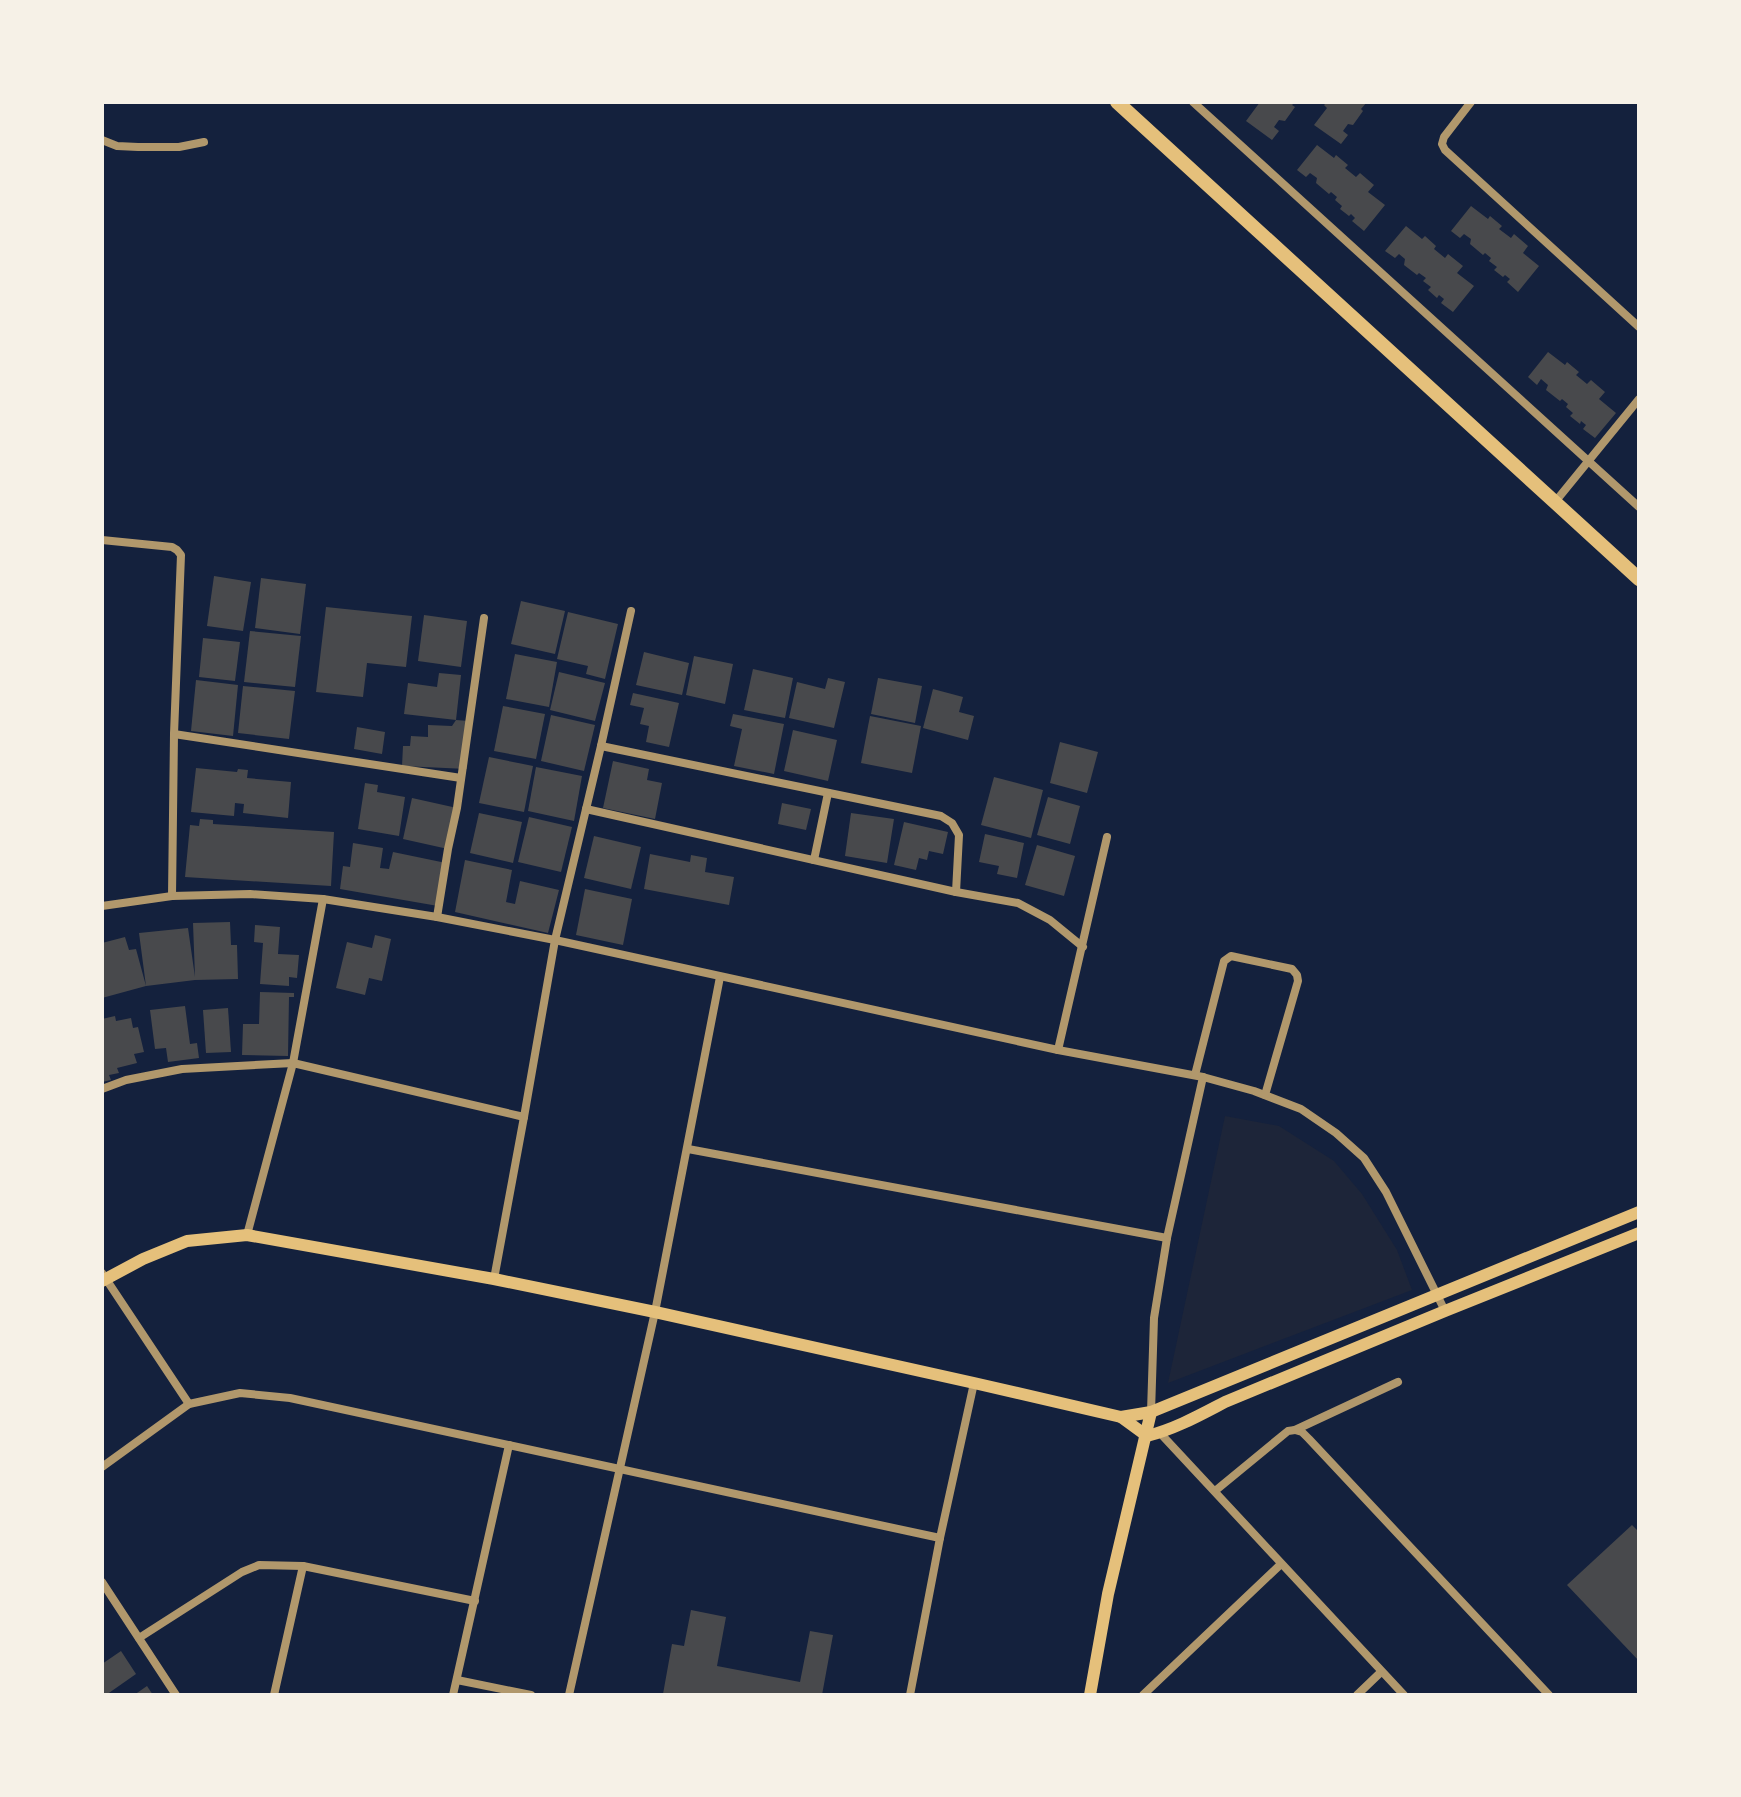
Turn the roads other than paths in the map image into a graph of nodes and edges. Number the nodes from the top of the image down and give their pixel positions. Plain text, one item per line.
1 (1117, 102) edge
2 (1193, 102) edge
3 (1471, 102) edge
4 (102, 140) edge
5 (204, 142) dead end
6 (1639, 327) edge
7 (1639, 399) edge
8 (1590, 461) junction
9 (1555, 502) junction
10 (1639, 507) edge
11 (102, 540) edge
12 (1639, 579) edge
13 (631, 611) dead end
14 (484, 618) dead end
15 (174, 734) junction
16 (601, 746) junction
17 (461, 778) junction
18 (828, 793) junction
19 (586, 809) junction
20 (1107, 837) dead end
21 (814, 860) junction
22 (956, 892) junction
23 (172, 896) junction
24 (323, 899) junction
25 (102, 906) edge
26 (437, 917) junction
27 (555, 940) junction
28 (1083, 947) junction
29 (720, 977) junction
30 (1058, 1050) junction
31 (293, 1063) junction
32 (1199, 1076) junction
33 (102, 1089) edge
34 (1265, 1095) junction
35 (524, 1117) junction
36 (688, 1149) junction
37 (1639, 1212) edge
38 (1639, 1233) edge
39 (247, 1235) junction
40 (1167, 1238) junction
41 (103, 1277) edge
42 (494, 1279) junction
43 (1438, 1296) junction
44 (1445, 1311) junction
45 (655, 1312) junction
46 (1398, 1382) dead end
47 (974, 1383) junction
48 (189, 1404) junction
49 (1151, 1412) junction
50 (1121, 1417) junction
51 (1295, 1430) junction
52 (1153, 1434) junction
53 (509, 1445) junction
54 (102, 1467) edge
55 (620, 1469) junction
56 (1215, 1491) junction
57 (940, 1538) junction
58 (1281, 1564) junction
59 (303, 1566) junction
60 (102, 1582) edge
61 (475, 1601) junction
62 (139, 1638) junction
63 (1381, 1672) junction
64 (457, 1680) junction
65 (176, 1695) edge
66 (274, 1695) edge
67 (453, 1695) edge
68 (531, 1695) edge
69 (569, 1695) edge
70 (910, 1695) edge
71 (1090, 1695) edge
72 (1143, 1695) edge
73 (1357, 1695) edge
74 (1404, 1695) edge
75 (1549, 1695) edge

1 - 9 highway
2 - 8 street
3 - 6 street
4 - 5 street
7 - 8 street
8 - 9 street
8 - 10 street
9 - 12 highway
11 - 15 street
13 - 16 street
14 - 17 street
15 - 17 street
15 - 23 street
16 - 18 street
16 - 19 street
17 - 26 street
18 - 21 street
18 - 22 street
19 - 21 street
19 - 27 street
20 - 28 street
21 - 22 street
22 - 28 street
23 - 24 street
23 - 25 street
24 - 26 street
24 - 31 street
26 - 27 street
27 - 29 street
27 - 35 street
28 - 30 street
29 - 30 street
29 - 36 street
30 - 32 street
31 - 33 street
31 - 35 street
31 - 39 street
32 - 34 street
32 - 34 street
32 - 40 street
34 - 43 street
35 - 42 street
36 - 40 street
36 - 45 street
37 - 43 main road
38 - 44 main road
39 - 41 main road
39 - 42 main road
40 - 49 street
41 - 48 street
42 - 45 main road
43 - 44 street
43 - 49 main road
44 - 52 main road
45 - 47 main road
45 - 55 street
46 - 51 street
47 - 50 main road
47 - 57 street
48 - 53 street
48 - 54 street
49 - 50 main road
49 - 52 main road
50 - 52 main road
51 - 56 street
51 - 75 street
52 - 56 street
52 - 71 main road
53 - 55 street
53 - 61 street
55 - 57 street
55 - 69 street
56 - 58 street
57 - 70 street
58 - 63 street
58 - 72 street
59 - 61 street
59 - 62 street
59 - 66 street
60 - 62 street
61 - 64 street
62 - 65 street
63 - 73 street
63 - 74 street
64 - 67 street
64 - 68 street

